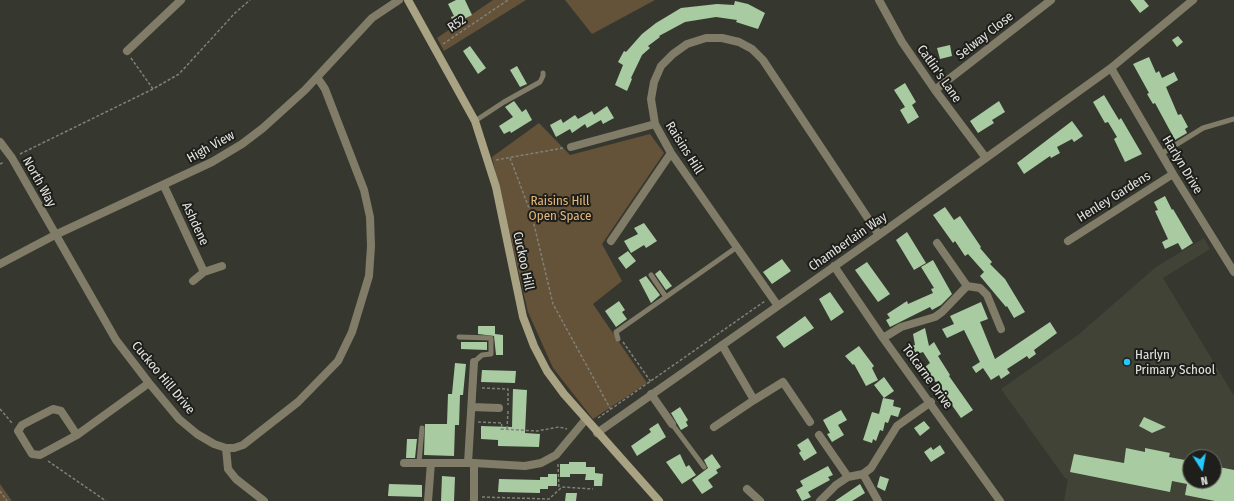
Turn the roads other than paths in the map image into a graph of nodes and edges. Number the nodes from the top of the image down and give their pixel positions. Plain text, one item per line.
1 (181, 0) edge
2 (399, 0) edge
3 (408, 0) edge
4 (879, 0) edge
5 (1051, 0) edge
6 (1193, 0) edge
7 (127, 51) road end
8 (1111, 68) junction
9 (543, 73) dead end
10 (317, 78) junction
11 (935, 90) junction
12 (1234, 119) edge
13 (476, 121) junction
14 (655, 124) junction
15 (0, 142) edge
16 (571, 147) road end
17 (671, 154) junction
18 (1161, 154) junction
19 (986, 158) junction
20 (1173, 174) junction
21 (164, 186) junction
22 (56, 235) junction
23 (879, 235) junction
24 (611, 241) dead end
25 (1068, 241) dead end
26 (937, 243) dead end
27 (737, 248) junction
28 (0, 264) edge
29 (222, 266) dead end
30 (834, 266) junction
31 (204, 272) junction
32 (1234, 272) edge
33 (651, 275) dead end
34 (193, 281) dead end
35 (967, 286) junction
36 (666, 297) junction
37 (778, 306) junction
38 (1001, 329) dead end
39 (458, 337) dead end
40 (883, 338) junction
41 (618, 339) road end
42 (722, 345) junction
43 (474, 362) joint
44 (149, 383) junction
45 (654, 392) junction
46 (754, 400) junction
47 (931, 402) junction
48 (472, 407) junction
49 (499, 408) dead end
50 (587, 421) junction
51 (810, 422) dead end
52 (672, 424) joint
53 (714, 427) dead end
54 (422, 428) dead end
55 (597, 432) junction
56 (77, 435) junction
57 (820, 435) dead end
58 (226, 448) junction
59 (404, 463) dead end
60 (419, 463) junction
61 (430, 463) junction
62 (471, 463) junction
63 (704, 467) dead end
64 (863, 474) junction
65 (848, 477) junction
66 (747, 489) dead end
67 (474, 499) edge
68 (264, 501) edge
69 (428, 501) edge
70 (659, 501) edge
71 (760, 501) edge
72 (820, 501) edge
73 (878, 501) edge
74 (1000, 501) edge

1 - 7 street
2 - 10 street, High View
3 - 13 main road, Cuckoo Hill
4 - 11 street, Catlin's Lane
5 - 11 street, Selway Close
6 - 8 street, Chamberlain Way
8 - 18 street, Harlyn Drive
8 - 19 street, Chamberlain Way
9 - 13 lane
10 - 21 street, High View
10 - 58 street
11 - 19 street, Catlin's Lane
12 - 18 lane
13 - 50 main road, Cuckoo Hill
14 - 16 street
14 - 17 street, Raisins Hill
14 - 23 street, Raisins Hill
15 - 22 street, North Way
17 - 24 street
17 - 27 street, Raisins Hill
18 - 20 street, Harlyn Drive
19 - 23 street, Chamberlain Way
20 - 25 street, Henley Gardens
20 - 32 street, Harlyn Drive
21 - 22 street, High View
21 - 31 street, Ashdene
22 - 28 street, High View
22 - 44 street, Cuckoo Hill Drive
23 - 30 street, Chamberlain Way
26 - 35 street
27 - 36 lane
27 - 37 street, Raisins Hill
29 - 31 street
30 - 37 street, Chamberlain Way
30 - 40 street, Tolcarne Drive
31 - 34 street
33 - 36 lane
35 - 38 street
35 - 40 street
36 - 41 lane
37 - 42 street, Chamberlain Way
39 - 43 lane
40 - 47 street, Tolcarne Drive
42 - 45 street, Chamberlain Way
42 - 46 street
43 - 48 street
44 - 56 street
44 - 58 street, Cuckoo Hill Drive
45 - 52 street
45 - 55 street, Chamberlain Way
46 - 51 street
46 - 53 street
47 - 64 street
47 - 74 street, Tolcarne Drive
48 - 49 street
48 - 62 street
50 - 55 main road, Cuckoo Hill
50 - 62 street
52 - 63 lane
54 - 60 lane
55 - 70 main road, Cuckoo Hill
56 - 56 street
57 - 65 street
58 - 68 street
59 - 60 street
60 - 61 street
61 - 62 street
61 - 69 street
62 - 67 street
64 - 65 street
64 - 73 street
65 - 72 street
66 - 71 street

